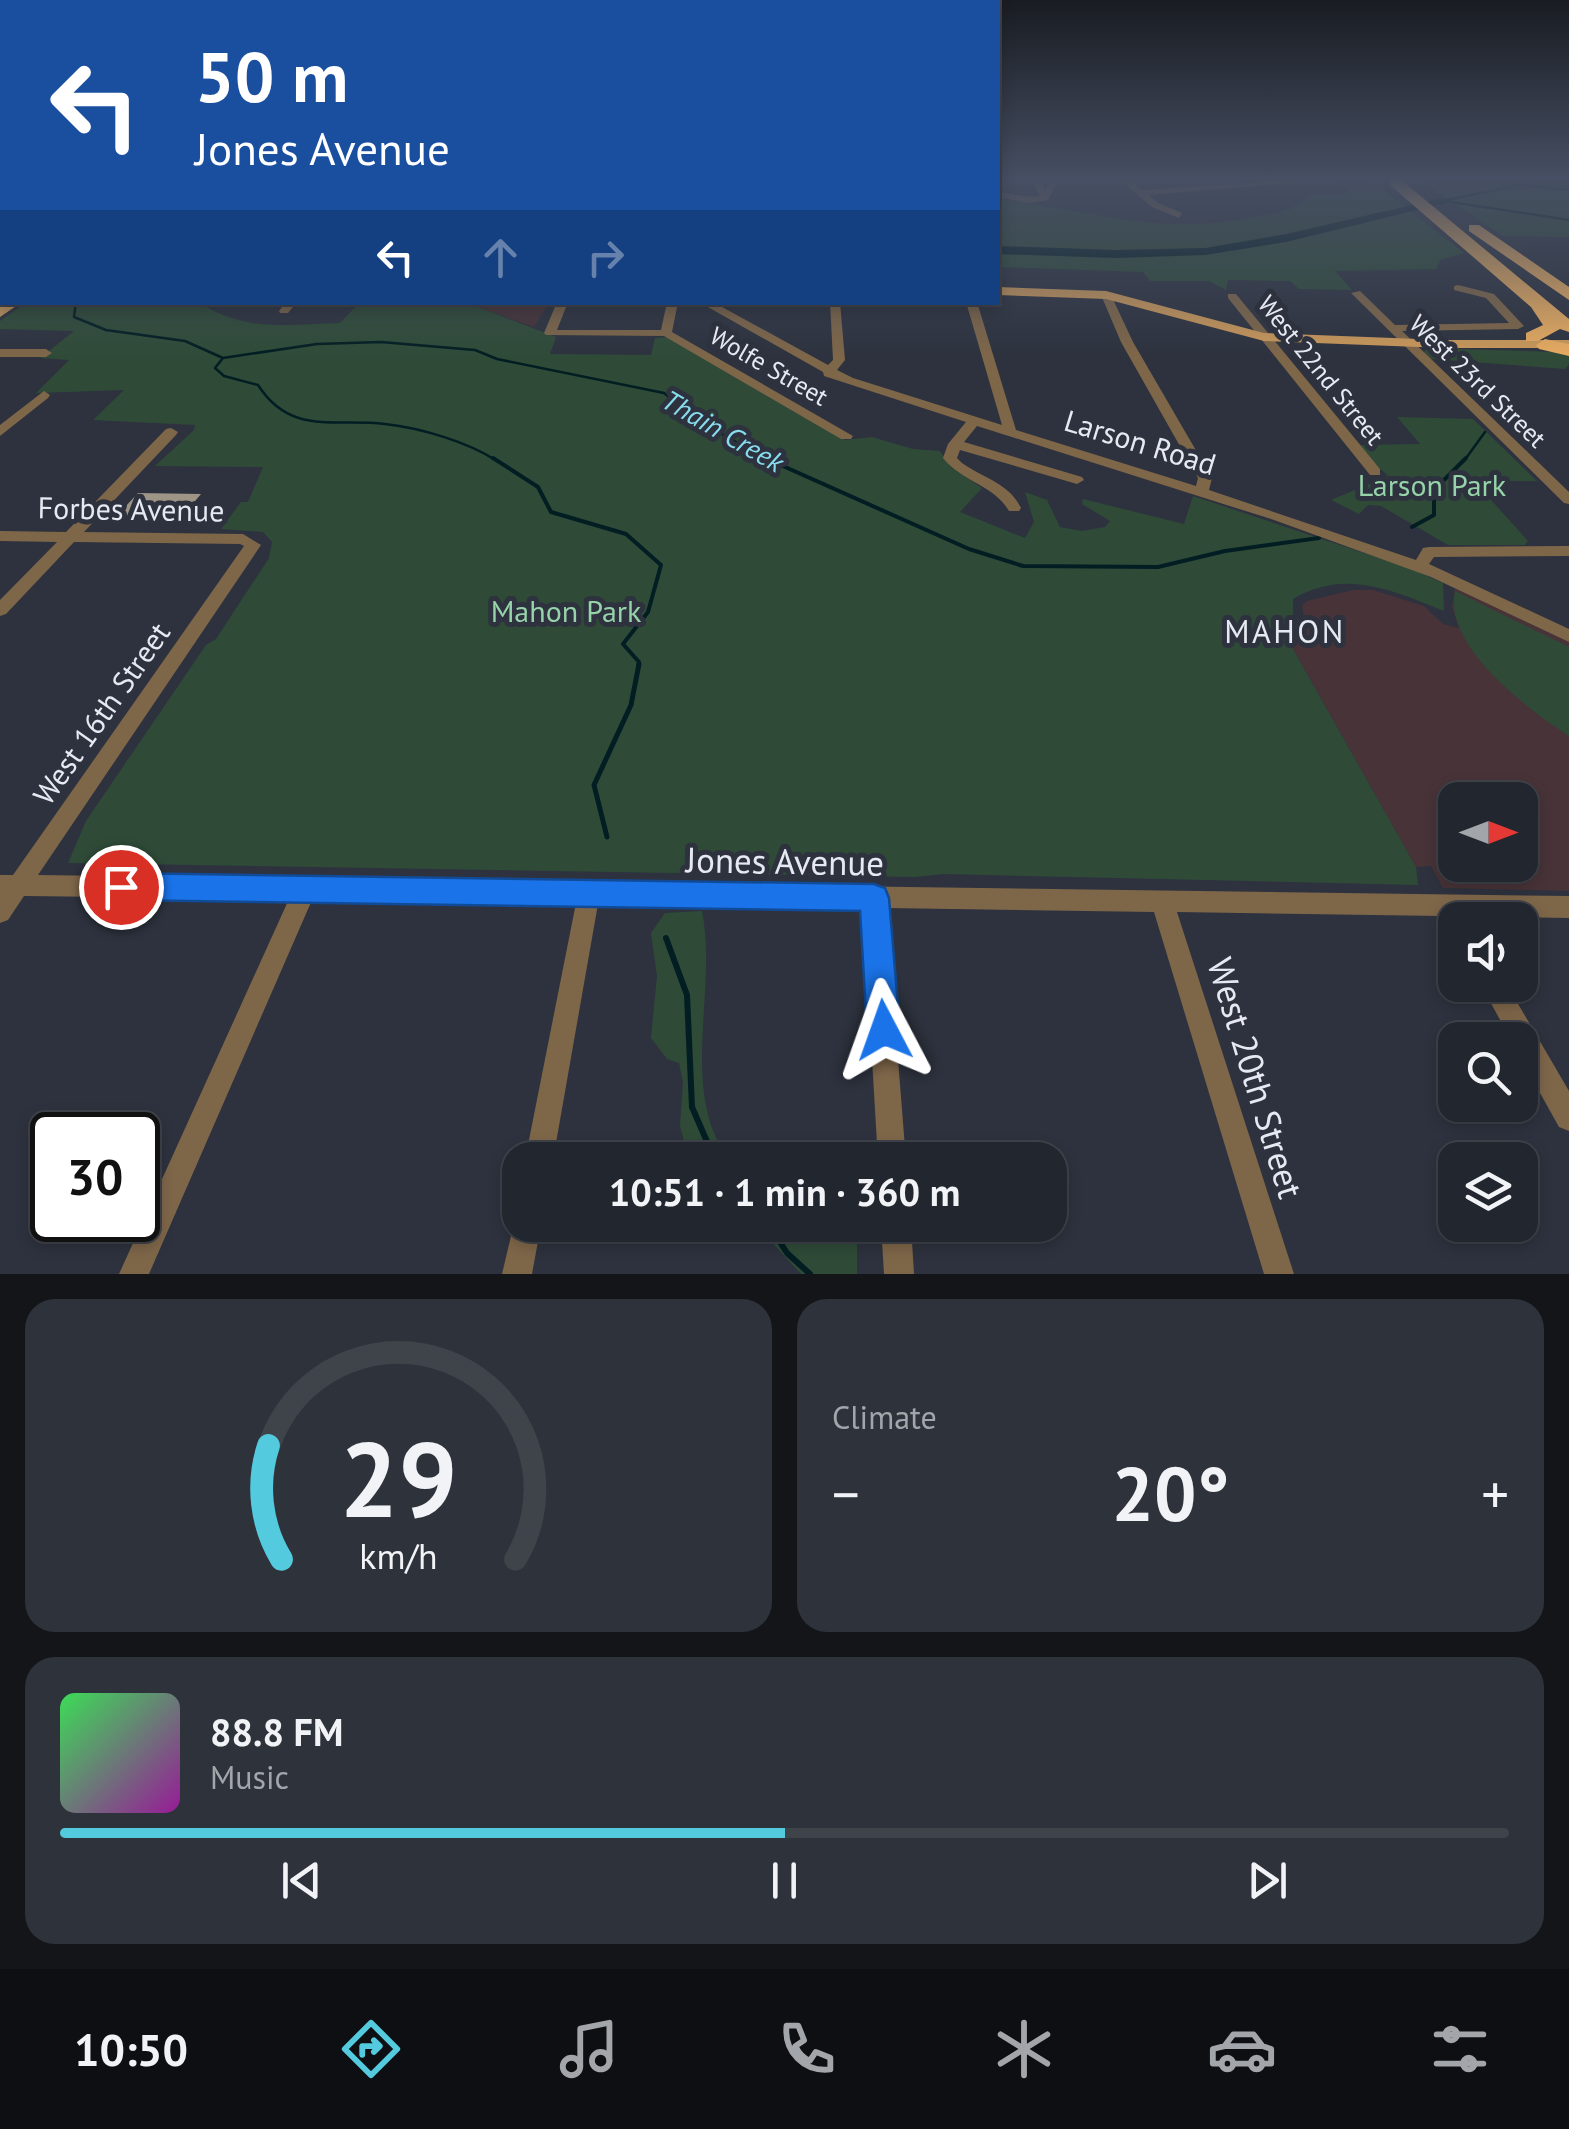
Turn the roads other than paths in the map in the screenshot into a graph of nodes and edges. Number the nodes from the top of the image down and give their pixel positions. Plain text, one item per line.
1 (1477, 237) edge
2 (1478, 237) edge
3 (1479, 237) edge
4 (1481, 237) edge
5 (1569, 279) edge
6 (1458, 288) dead end
7 (1000, 291) edge
8 (1356, 293) dead end
9 (1106, 295) junction
10 (1569, 295) edge
11 (1232, 296) dead end
12 (1535, 302) junction
13 (561, 305) edge
14 (672, 305) edge
15 (709, 305) edge
16 (836, 305) edge
17 (972, 305) edge
18 (1569, 307) edge
19 (1569, 327) edge
20 (666, 333) junction
21 (1397, 334) junction
22 (1264, 337) junction
23 (1539, 341) junction
24 (1569, 344) edge
25 (0, 353) edge
26 (46, 353) dead end
27 (828, 373) junction
28 (44, 396) dead end
29 (975, 420) junction
30 (1010, 431) junction
31 (0, 432) edge
32 (171, 432) dead end
33 (846, 436) dead end
34 (955, 444) junction
35 (1375, 472) dead end
36 (1077, 480) dead end
37 (1202, 490) junction
38 (1569, 500) edge
39 (1014, 508) dead end
40 (0, 536) edge
41 (70, 536) junction
42 (252, 549) joint
43 (1569, 551) edge
44 (1419, 567) junction
45 (0, 610) edge
46 (1569, 636) edge
47 (9, 885) edge
48 (305, 889) junction
49 (590, 894) junction
50 (874, 898) junction
51 (1163, 902) junction
52 (1569, 907) edge
53 (0, 912) edge
54 (1503, 1002) edge
55 (1569, 1117) edge
56 (542, 1142) edge
57 (891, 1142) edge
58 (523, 1242) edge
59 (897, 1242) edge
60 (134, 1274) edge
61 (517, 1274) edge
62 (899, 1274) edge
63 (1279, 1274) edge

1 - 12 highway
2 - 18 highway
3 - 10 highway
4 - 5 highway
6 - 21 street
7 - 9 main road
8 - 21 street, West 23rd Street
9 - 22 main road
9 - 37 street
11 - 22 street, West 22nd Street
12 - 19 highway
12 - 23 highway
13 - 20 street, Wolfe Street
14 - 20 street
15 - 27 street, Larson Road
16 - 27 street
17 - 30 street
20 - 33 street, Wolfe Street
21 - 22 main road
21 - 23 main road
21 - 38 street, West 23rd Street
22 - 35 street, West 22nd Street
23 - 24 highway
25 - 26 street
27 - 29 street, Larson Road
28 - 31 street
29 - 30 street, Larson Road
29 - 34 street
30 - 37 street, Larson Road
32 - 41 street
34 - 36 street
34 - 39 street
37 - 44 street, Larson Road
40 - 41 street, Forbes Avenue
41 - 42 street, Forbes Avenue
41 - 45 street
42 - 47 street, West 16th Street
43 - 44 street
44 - 46 street, Larson Road
47 - 48 street, Jones Avenue
47 - 53 street, West 16th Street
48 - 49 street, Jones Avenue
48 - 60 street
49 - 50 street, Jones Avenue
49 - 56 street
50 - 51 street, Jones Avenue
50 - 57 street
51 - 52 street, Jones Avenue
51 - 63 street, West 20th Street
54 - 55 street
58 - 61 street
59 - 62 street

